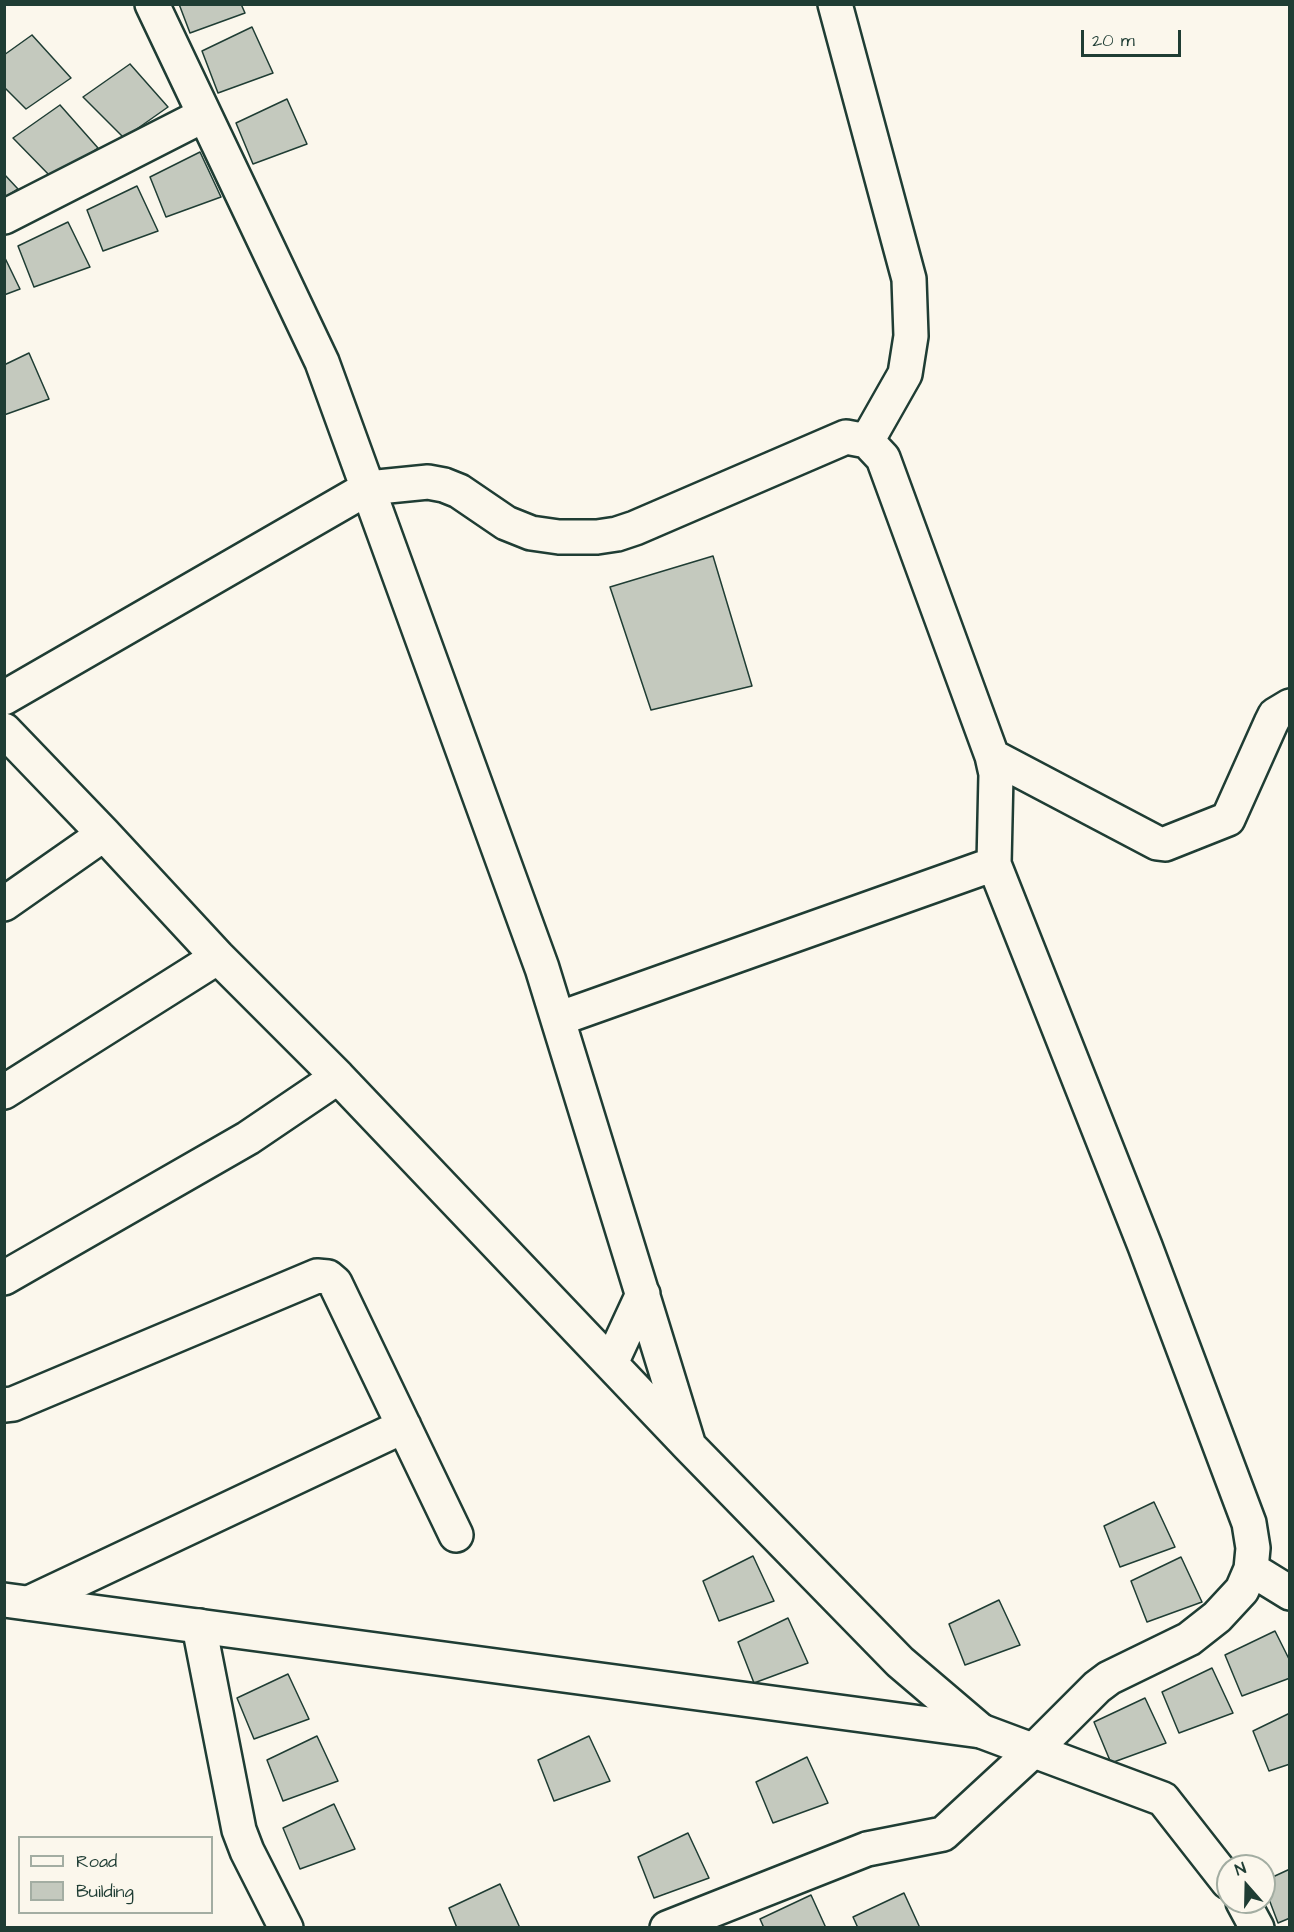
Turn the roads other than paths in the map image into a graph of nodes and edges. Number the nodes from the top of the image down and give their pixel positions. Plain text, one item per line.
1 (152, 4) edge
2 (835, 4) edge
3 (204, 115) junction
4 (4, 217) edge
5 (867, 441) junction
6 (368, 488) junction
7 (4, 698) edge
8 (1290, 706) edge
9 (4, 730) edge
10 (992, 756) junction
11 (104, 834) junction
12 (994, 864) junction
13 (4, 904) edge
14 (218, 957) junction
15 (558, 1019) junction
16 (338, 1077) junction
17 (4, 1092) edge
18 (4, 1278) edge
19 (643, 1294) junction
20 (611, 1363) junction
21 (4, 1405) edge
22 (404, 1426) junction
23 (689, 1446) junction
24 (456, 1535) dead end
25 (1251, 1569) junction
26 (1290, 1593) edge
27 (17, 1602) edge
28 (199, 1626) junction
29 (981, 1731) junction
30 (1034, 1750) junction
31 (1216, 1867) edge
32 (1249, 1914) edge
33 (286, 1928) edge
34 (668, 1928) edge
35 (1257, 1928) edge

1 - 3 street
2 - 5 street
3 - 4 street
3 - 6 street
5 - 6 street
5 - 10 street
6 - 7 street
6 - 15 street
8 - 10 street
9 - 11 street
10 - 12 street
11 - 13 street
11 - 14 street
12 - 15 street
12 - 25 street
14 - 16 street
14 - 17 street
15 - 19 street
16 - 18 street
16 - 20 street
19 - 20 street
19 - 23 street
20 - 23 street
21 - 22 street
22 - 24 street
22 - 27 street
23 - 29 street
25 - 26 street
25 - 30 street
27 - 28 street
28 - 29 street
28 - 33 street
29 - 30 street
30 - 31 street
30 - 34 street
32 - 35 street

